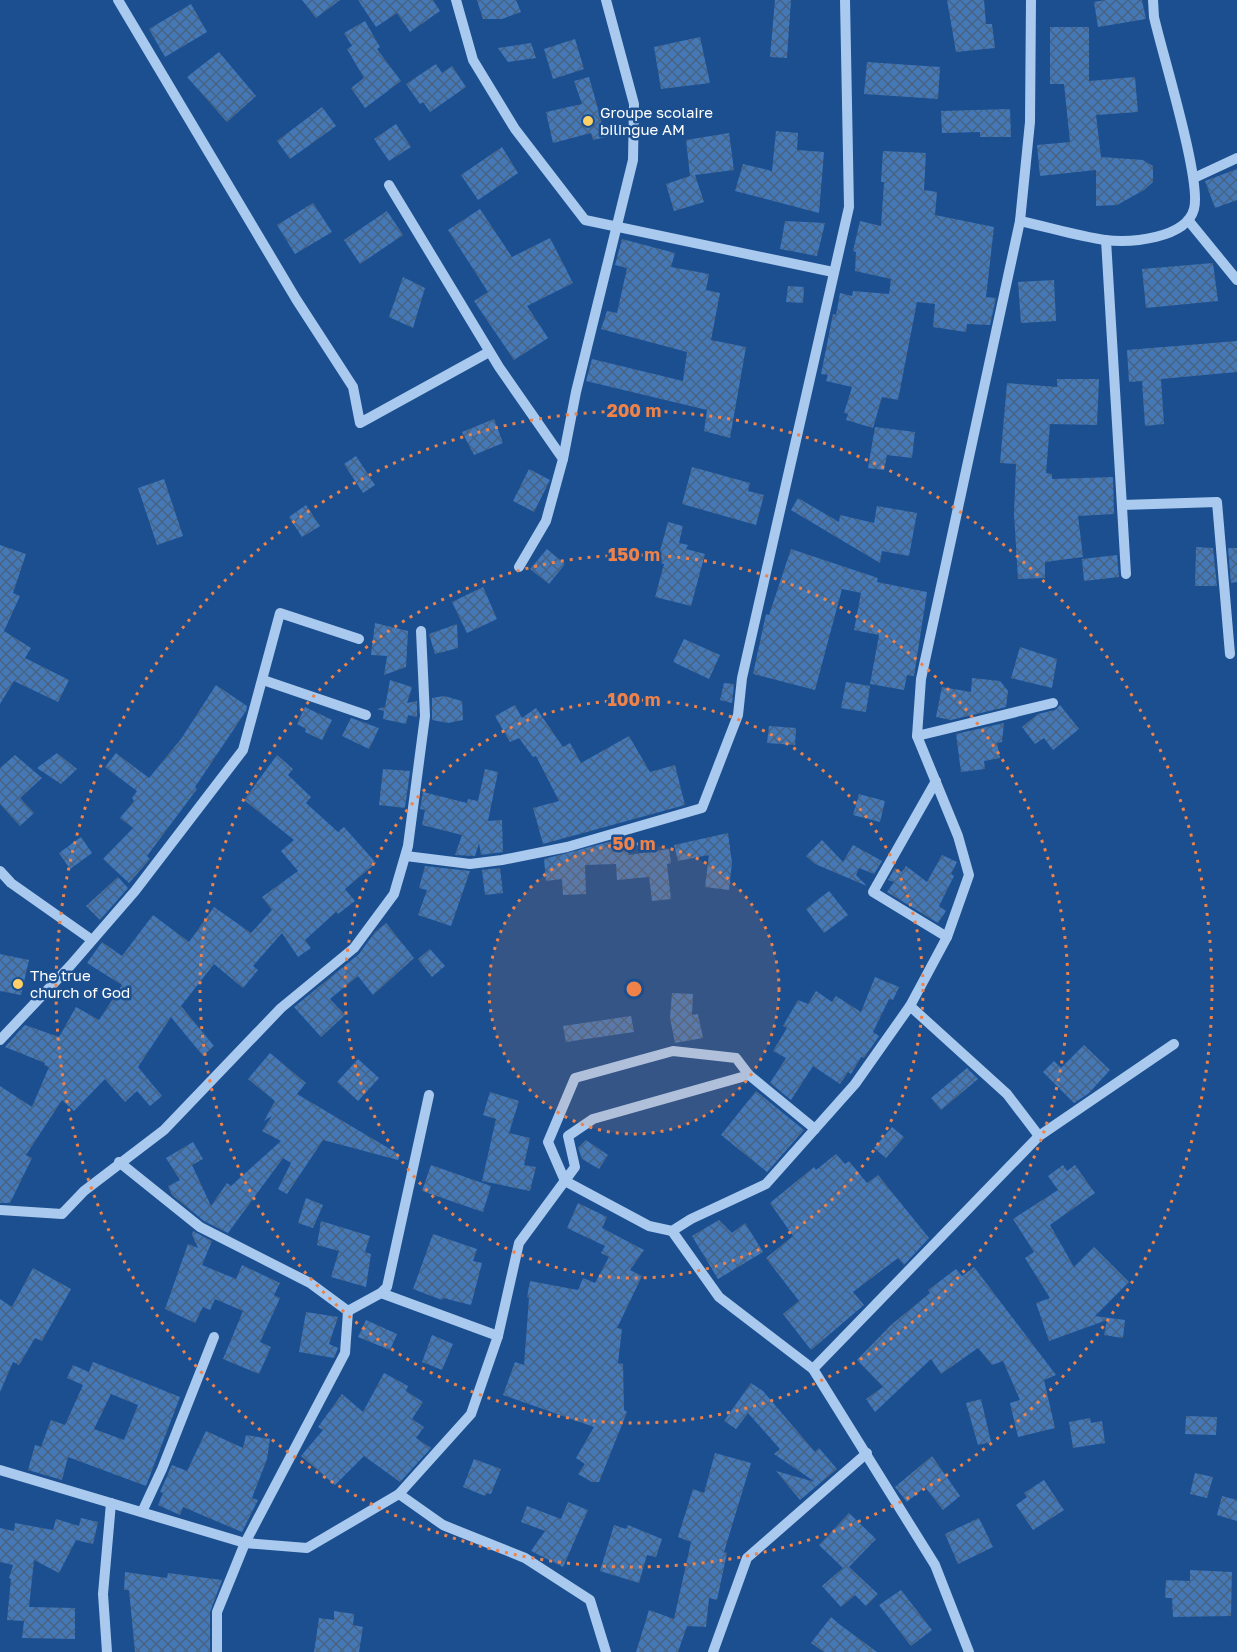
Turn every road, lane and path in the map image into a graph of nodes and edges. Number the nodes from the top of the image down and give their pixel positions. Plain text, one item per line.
1 (118, 0) edge
2 (456, 0) edge
3 (606, 0) edge
4 (845, 0) edge
5 (1031, 0) edge
6 (1153, 0) edge
7 (1237, 158) edge
8 (1194, 178) junction
9 (389, 184) dead end
10 (1188, 220) junction
11 (1020, 221) junction
12 (616, 226) junction
13 (1106, 240) junction
14 (833, 272) junction
15 (1237, 280) edge
16 (489, 352) junction
17 (563, 459) junction
18 (1122, 506) junction
19 (519, 567) dead end
20 (1126, 574) dead end
21 (421, 631) dead end
22 (359, 639) dead end
23 (1230, 654) dead end
24 (262, 680) junction
25 (1053, 703) dead end
26 (366, 715) dead end
27 (917, 736) junction
28 (936, 781) junction
29 (406, 856) junction
30 (0, 871) edge
31 (947, 936) junction
32 (92, 940) junction
33 (910, 1006) junction
34 (0, 1040) edge
35 (1174, 1044) dead end
36 (749, 1075) junction
37 (429, 1095) dead end
38 (815, 1129) junction
39 (1039, 1136) junction
40 (119, 1162) junction
41 (565, 1181) junction
42 (0, 1210) edge
43 (672, 1231) junction
44 (381, 1293) junction
45 (348, 1311) junction
46 (498, 1336) junction
47 (214, 1337) dead end
48 (813, 1369) junction
49 (867, 1453) junction
50 (0, 1470) edge
51 (399, 1494) junction
52 (111, 1503) junction
53 (142, 1512) junction
54 (245, 1544) junction
55 (107, 1652) edge
56 (217, 1652) edge
57 (606, 1652) edge
58 (712, 1652) edge
59 (969, 1652) edge

1 - 16 street
2 - 12 street
3 - 12 street
4 - 14 street
5 - 11 street
6 - 8 street
7 - 8 street
8 - 10 street
9 - 16 street
10 - 13 street
10 - 15 street
11 - 13 street
11 - 27 street
12 - 14 street
12 - 17 street
13 - 18 street
14 - 29 street
16 - 17 street
17 - 19 street
18 - 20 street
18 - 23 street
21 - 29 street
22 - 24 street
24 - 26 street
24 - 32 street
25 - 27 street
27 - 28 street
28 - 31 street
28 - 31 street
29 - 40 street
30 - 32 street
31 - 33 street
32 - 34 street
33 - 38 street
33 - 39 street
35 - 39 street
36 - 38 street
36 - 41 street
36 - 41 street
37 - 44 street
38 - 43 street
39 - 48 street
40 - 42 street
40 - 45 street
41 - 43 street
41 - 46 street
43 - 48 street
44 - 45 street
44 - 46 street
45 - 54 street
46 - 51 street
47 - 53 street
48 - 49 street
49 - 58 street
49 - 59 street
50 - 52 street
51 - 54 street
51 - 57 street
52 - 53 street
52 - 55 street
53 - 54 street
54 - 56 street

